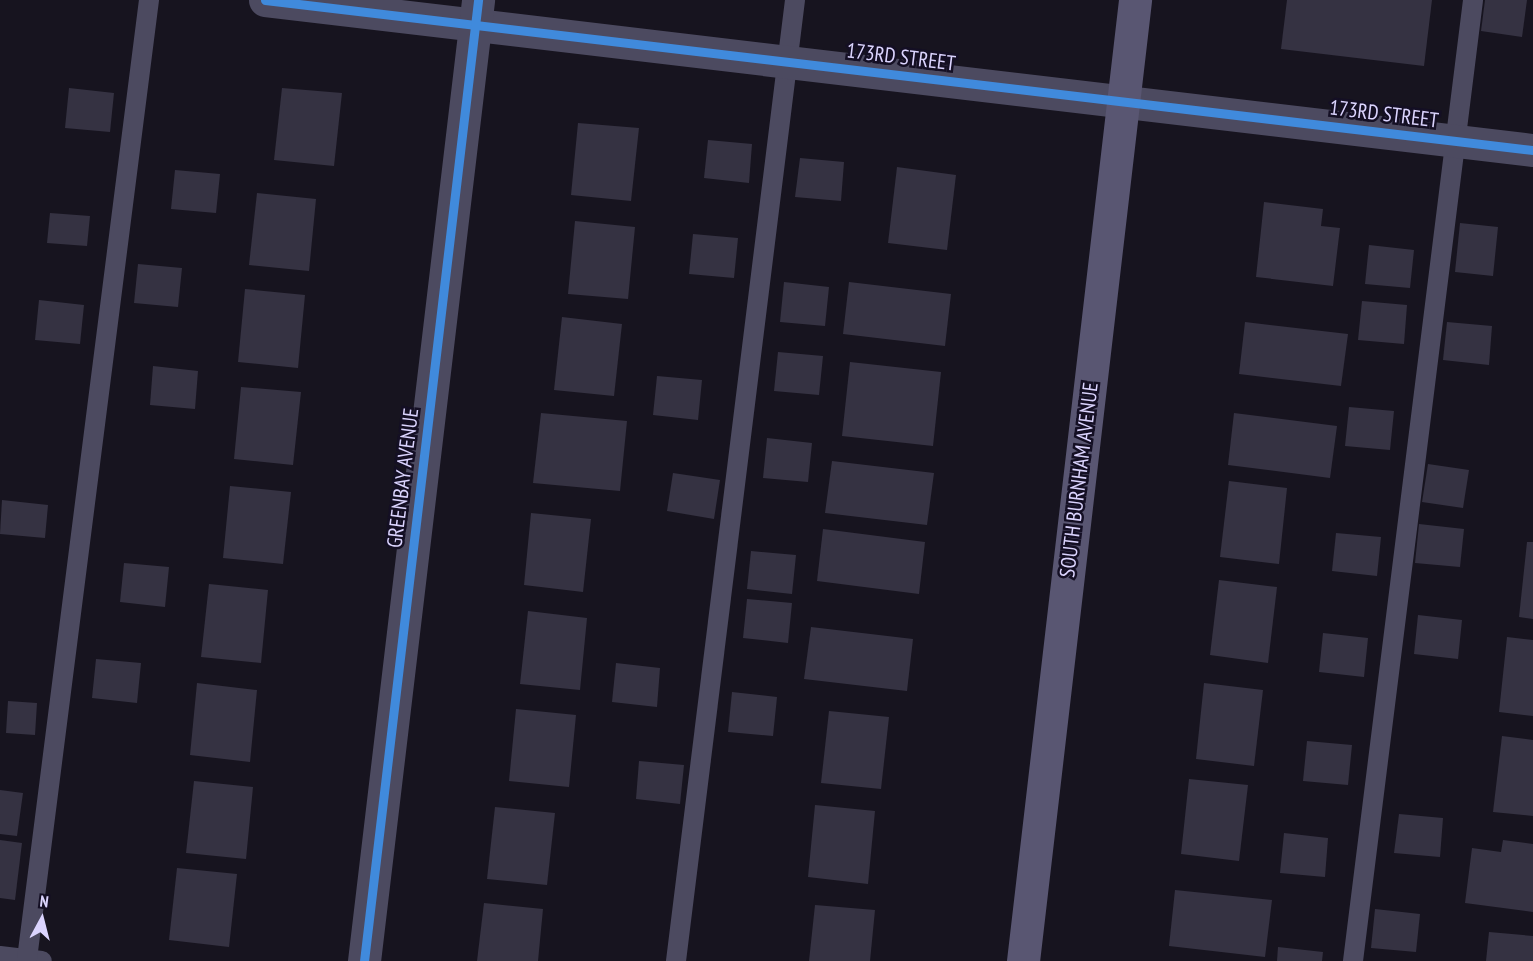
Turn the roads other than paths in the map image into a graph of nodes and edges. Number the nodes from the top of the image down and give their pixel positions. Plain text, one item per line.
1 (149, 0) edge
2 (265, 0) edge
3 (795, 0) edge
4 (1136, 0) edge
5 (1473, 0) edge
6 (476, 12) edge
7 (788, 61) junction
8 (1124, 101) junction
9 (1456, 141) junction
10 (1533, 150) edge
11 (2, 958) edge
12 (35, 960) edge
13 (364, 961) edge
14 (676, 961) edge
15 (1023, 961) edge
16 (1353, 961) edge

1 - 12 lane
2 - 6 street, 173RD STREET
3 - 7 lane
4 - 8 main road, SOUTH BURNHAM AVENUE
5 - 9 lane
6 - 7 street, 173RD STREET
6 - 13 street, GREENBAY AVENUE
7 - 8 street, 173RD STREET
7 - 14 lane
8 - 9 street, 173RD STREET
8 - 15 main road, SOUTH BURNHAM AVENUE
9 - 10 street, 173RD STREET
9 - 16 lane
11 - 12 lane

